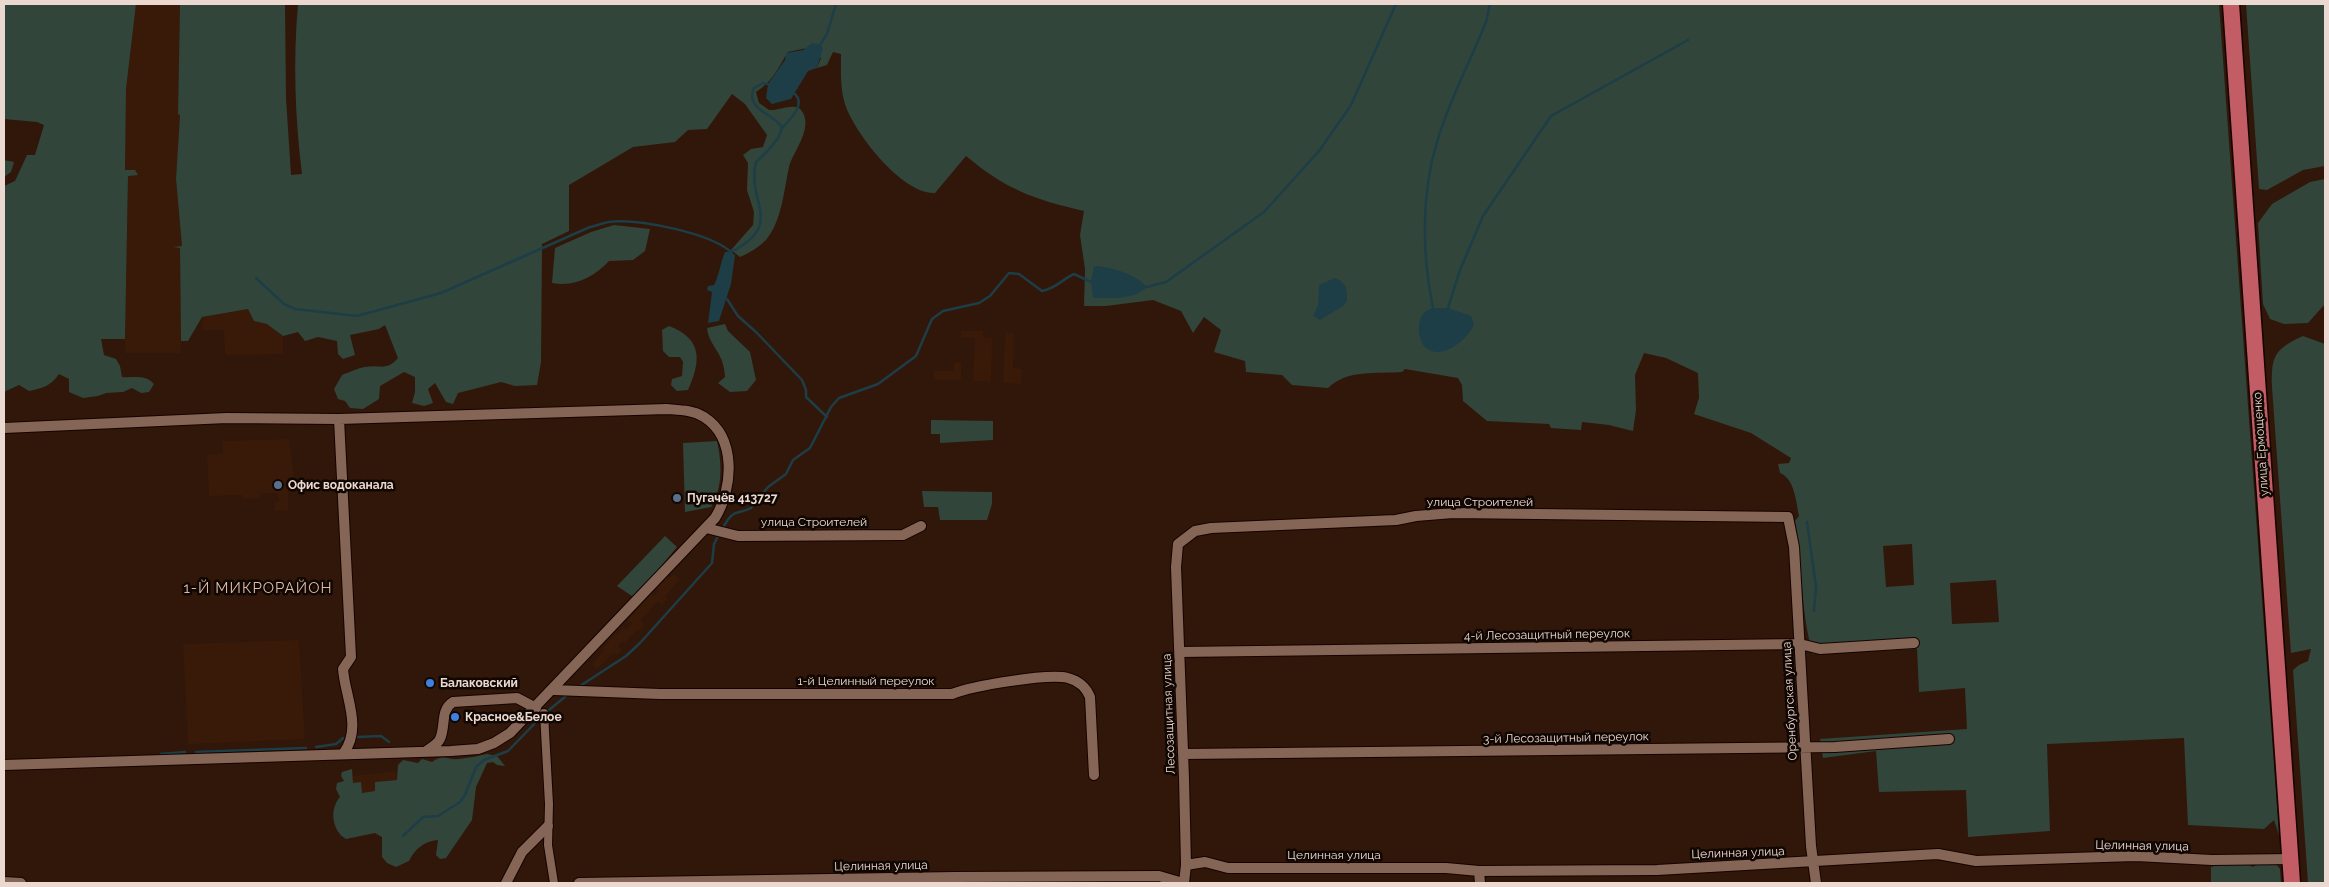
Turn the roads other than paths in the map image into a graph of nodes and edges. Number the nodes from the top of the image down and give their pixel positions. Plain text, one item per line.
1 (2231, 4) edge
2 (339, 419) junction
3 (4, 428) edge
4 (1788, 517) joint
5 (921, 526) dead end
6 (706, 528) junction
7 (1178, 544) joint
8 (1914, 643) dead end
9 (1800, 644) junction
10 (1180, 652) junction
11 (554, 690) junction
12 (540, 710) junction
13 (1949, 738) dead end
14 (1805, 748) junction
15 (424, 752) junction
16 (343, 754) junction
17 (1183, 754) junction
18 (4, 765) edge
19 (1094, 775) dead end
20 (548, 826) junction
21 (2290, 859) junction
22 (1813, 862) junction
23 (1186, 865) junction
24 (1479, 871) junction
25 (928, 881) edge
26 (4, 882) edge
27 (21, 883) edge
28 (506, 883) edge
29 (554, 883) edge
30 (579, 883) edge
31 (1183, 883) edge
32 (1480, 883) edge
33 (1816, 883) edge
34 (2292, 883) edge

1 - 21 highway, улица Ермощенко
2 - 3 street
2 - 6 street
2 - 16 street
4 - 7 street, улица Строителей
4 - 9 street, Оренбургская улица
5 - 6 street, улица Строителей
6 - 11 street
7 - 10 street, Лесозащитная улица
8 - 9 street, 4-й Лесозащитный переулок
9 - 10 street, 4-й Лесозащитный переулок
9 - 14 street, Оренбургская улица
10 - 17 street, Лесозащитная улица
11 - 12 street
11 - 19 street, 1-й Целинный переулок
12 - 15 street
12 - 15 street
12 - 20 street
13 - 14 street, 3-й Лесозащитный переулок
14 - 17 street, 3-й Лесозащитный переулок
14 - 22 street, Оренбургская улица
15 - 16 street
16 - 18 street
17 - 23 street, Лесозащитная улица
20 - 28 street
20 - 29 street
21 - 22 street, Целинная улица
21 - 34 highway, улица Ермощенко
22 - 24 street, Целинная улица
22 - 33 street, Оренбургская улица
23 - 24 street, Целинная улица
23 - 31 street, Лесозащитная улица
24 - 32 street
25 - 30 street, Целинная улица
25 - 31 street, Целинная улица
26 - 27 street

